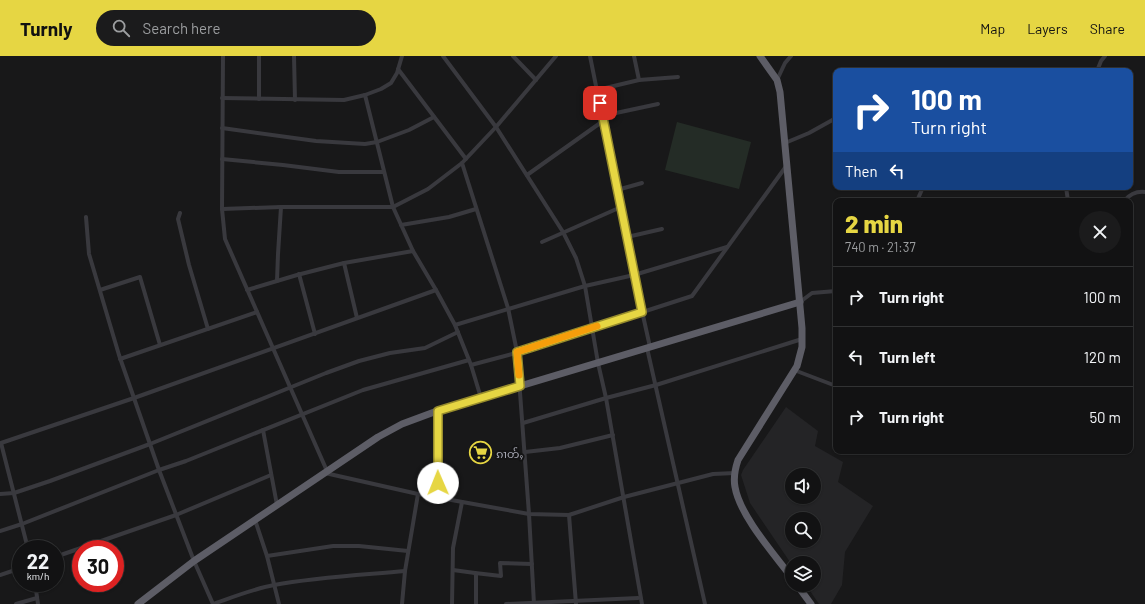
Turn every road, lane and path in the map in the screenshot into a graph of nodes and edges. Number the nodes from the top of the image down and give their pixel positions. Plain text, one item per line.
1 (222, 56) edge
2 (259, 56) edge
3 (294, 56) edge
4 (402, 56) edge
5 (443, 56) edge
6 (513, 56) edge
7 (556, 56) edge
8 (590, 56) edge
9 (634, 56) edge
10 (760, 56) edge
11 (791, 56) edge
12 (1105, 56) edge
13 (1098, 68) edge
14 (398, 69) junction
15 (678, 77) dead end
16 (536, 80) junction
17 (639, 80) junction
18 (776, 80) junction
19 (597, 90) junction
20 (365, 95) junction
21 (222, 98) junction
22 (259, 99) junction
23 (295, 100) junction
24 (658, 104) dead end
25 (434, 117) junction
26 (603, 118) junction
27 (833, 120) edge
28 (496, 127) junction
29 (222, 128) junction
30 (377, 142) junction
31 (785, 143) junction
32 (222, 159) junction
33 (466, 159) junction
34 (462, 164) junction
35 (787, 164) junction
36 (383, 172) junction
37 (527, 176) junction
38 (642, 183) dead end
39 (618, 190) junction
40 (1145, 192) edge
41 (1126, 198) edge
42 (281, 207) junction
43 (393, 207) junction
44 (621, 207) junction
45 (222, 209) junction
46 (476, 209) junction
47 (180, 213) dead end
48 (86, 217) dead end
49 (401, 225) junction
50 (662, 229) dead end
51 (564, 232) junction
52 (627, 237) junction
53 (542, 242) dead end
54 (728, 247) junction
55 (413, 251) junction
56 (344, 263) junction
57 (299, 274) junction
58 (634, 275) junction
59 (278, 281) junction
60 (584, 286) junction
61 (100, 290) junction
62 (247, 290) junction
63 (436, 290) junction
64 (833, 291) edge
65 (800, 302) junction
66 (508, 308) junction
67 (257, 312) junction
68 (642, 312) junction
69 (357, 318) junction
70 (455, 325) junction
71 (592, 328) junction
72 (208, 329) junction
73 (458, 332) junction
74 (316, 334) junction
75 (802, 339) junction
76 (160, 346) junction
77 (649, 348) junction
78 (274, 349) junction
79 (517, 352) junction
80 (120, 359) junction
81 (469, 360) junction
82 (598, 363) junction
83 (471, 366) junction
84 (794, 370) junction
85 (656, 385) junction
86 (833, 385) edge
87 (520, 386) junction
88 (291, 388) junction
89 (134, 398) junction
90 (481, 398) junction
91 (606, 398) junction
92 (438, 411) junction
93 (302, 413) junction
94 (522, 424) junction
95 (263, 430) junction
96 (613, 435) junction
97 (0, 443) edge
98 (150, 444) junction
99 (525, 452) junction
100 (159, 470) junction
101 (326, 472) junction
102 (734, 473) junction
103 (270, 475) junction
104 (678, 484) junction
105 (14, 493) junction
106 (0, 494) edge
107 (418, 494) junction
108 (624, 497) junction
109 (438, 498) junction
110 (462, 502) junction
111 (277, 505) junction
112 (529, 514) junction
113 (176, 515) junction
114 (569, 515) junction
115 (255, 520) junction
116 (22, 524) junction
117 (0, 531) edge
118 (26, 540) edge
119 (408, 551) junction
120 (64, 554) edge
121 (267, 556) junction
122 (194, 561) junction
123 (532, 564) junction
124 (785, 568) edge
125 (453, 570) junction
126 (12, 571) edge
127 (405, 571) junction
128 (475, 573) junction
129 (0, 575) edge
130 (275, 585) junction
131 (36, 592) edge
132 (802, 592) edge
133 (37, 598) junction
134 (638, 598) dead end
135 (576, 602) edge
136 (534, 603) edge
137 (16, 604) edge
138 (38, 604) edge
139 (138, 604) edge
140 (213, 604) edge
141 (280, 604) edge
142 (402, 604) edge
143 (452, 604) edge
144 (476, 604) edge
145 (506, 604) edge
146 (642, 604) edge
147 (705, 604) edge
148 (811, 604) edge

1 - 21 street
2 - 22 street
3 - 23 street
4 - 14 street
5 - 28 street
6 - 16 street
7 - 16 street
8 - 19 street
9 - 17 street
10 - 18 highway
11 - 18 street
12 - 13 street
14 - 20 street
14 - 25 street
15 - 17 street
16 - 28 street
17 - 19 street
18 - 31 highway
19 - 26 street
20 - 23 street
20 - 30 street
21 - 22 street
21 - 29 street
22 - 23 street
24 - 26 street
25 - 30 street
25 - 33 street
26 - 37 street
26 - 39 street
27 - 31 street
28 - 33 street
28 - 37 street
29 - 30 street
29 - 32 street
30 - 36 street
31 - 35 highway
32 - 36 street
32 - 45 street
33 - 34 street
34 - 43 street
34 - 46 street
35 - 54 street
35 - 65 highway
36 - 43 street
37 - 51 street
38 - 39 street
39 - 44 street
40 - 41 street
42 - 43 street
42 - 45 street
42 - 59 street
43 - 49 street
44 - 51 street
44 - 52 street
45 - 62 street
46 - 49 street
46 - 66 street
47 - 72 street
48 - 61 street
49 - 55 street
50 - 52 street
51 - 53 street
51 - 60 street
52 - 58 street
54 - 58 street
54 - 68 street
55 - 56 street
55 - 63 street
56 - 57 street
56 - 69 street
57 - 59 street
57 - 74 street
58 - 60 street
58 - 68 street
59 - 62 street
60 - 66 street
60 - 71 street
61 - 76 street
61 - 80 street
62 - 67 street
63 - 69 street
63 - 70 street
64 - 65 street
65 - 75 highway
65 - 77 highway
66 - 70 street
66 - 79 street
67 - 72 street
67 - 78 street
68 - 71 street
68 - 77 street
69 - 74 street
70 - 73 street
71 - 79 street
71 - 82 street
72 - 76 street
73 - 81 street
73 - 88 street
74 - 78 street
75 - 84 highway
75 - 85 street
76 - 80 street
77 - 82 highway
77 - 85 street
78 - 88 street
78 - 89 street
79 - 83 street
79 - 87 street
80 - 89 street
81 - 83 street
81 - 93 street
82 - 87 highway
82 - 91 street
83 - 90 street
84 - 86 street
84 - 102 highway
85 - 91 street
85 - 104 street
87 - 90 highway
87 - 94 street
88 - 93 street
88 - 98 street
89 - 97 street
89 - 98 street
90 - 92 highway
91 - 94 street
91 - 96 street
92 - 101 highway
92 - 109 street
93 - 95 street
93 - 101 street
94 - 99 street
95 - 100 street
95 - 103 street
96 - 99 street
96 - 108 street
97 - 105 street
98 - 100 street
98 - 105 street
99 - 112 street
100 - 113 street
100 - 116 street
101 - 107 street
101 - 111 highway
102 - 104 street
102 - 124 highway
103 - 111 street
103 - 113 street
104 - 108 street
104 - 147 street
105 - 106 street
105 - 116 street
107 - 109 street
107 - 119 street
108 - 114 street
108 - 146 street
109 - 110 street
110 - 112 street
110 - 125 street
111 - 115 highway
112 - 114 street
112 - 123 street
113 - 120 street
113 - 122 street
114 - 135 street
115 - 121 street
115 - 122 highway
116 - 117 street
116 - 118 street
119 - 121 street
119 - 127 street
121 - 130 street
122 - 139 highway
122 - 140 street
123 - 128 street
123 - 136 street
125 - 128 street
125 - 143 street
126 - 129 street
127 - 130 street
127 - 142 street
128 - 144 street
130 - 140 street
130 - 141 street
131 - 133 street
132 - 148 highway
133 - 137 street
133 - 138 street
134 - 135 street
135 - 136 street
136 - 145 street

